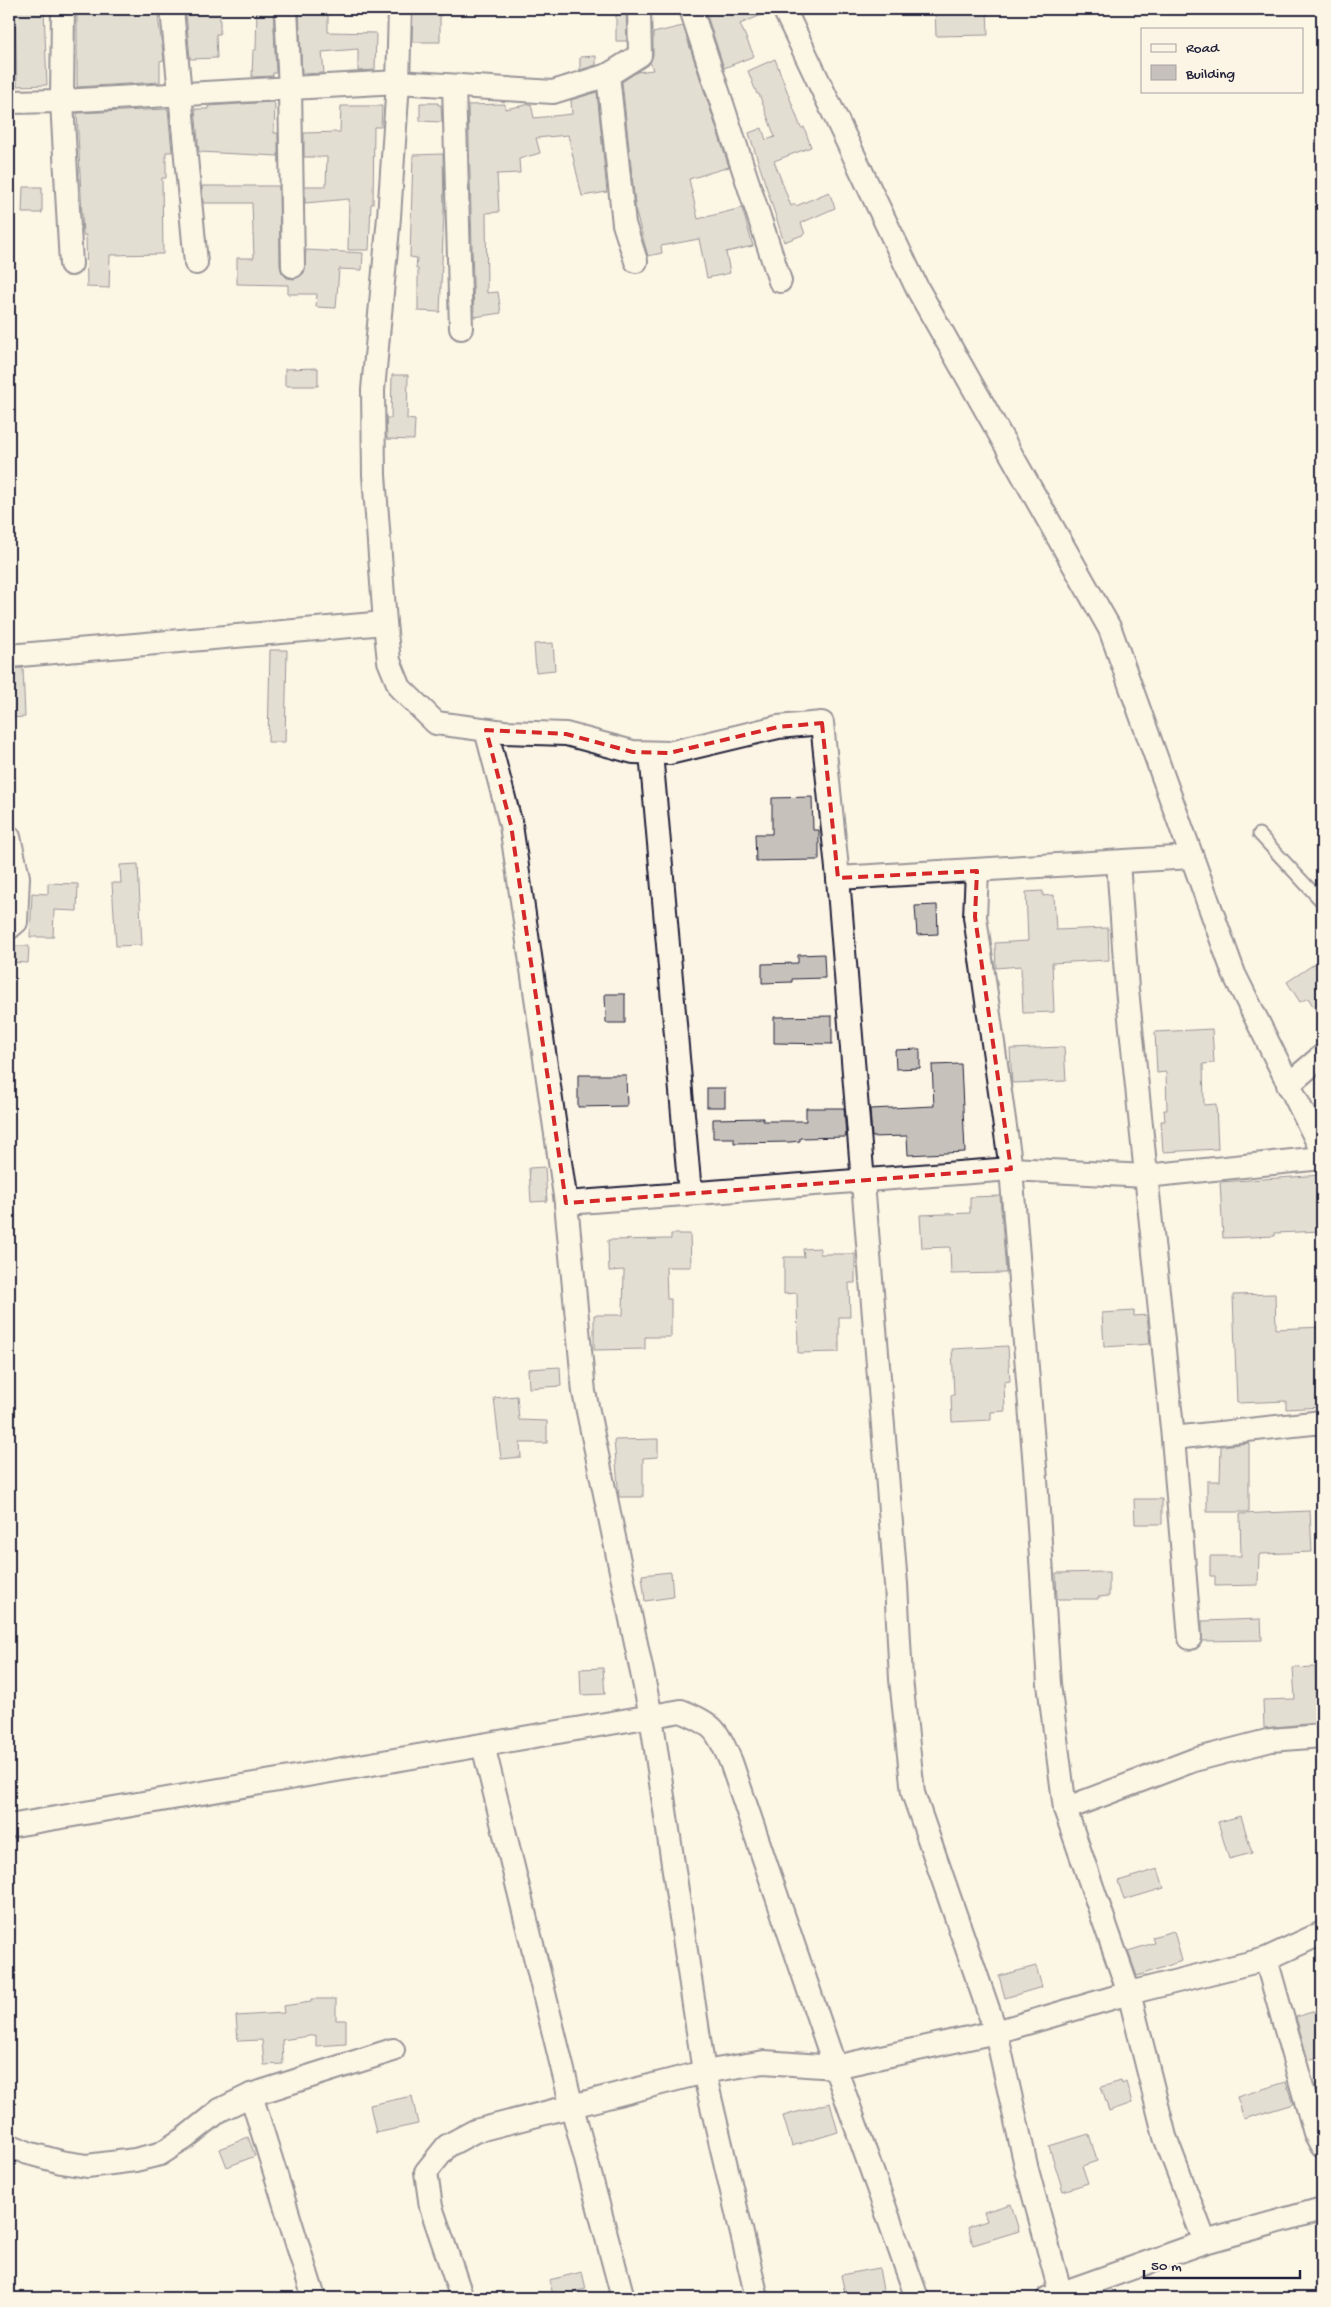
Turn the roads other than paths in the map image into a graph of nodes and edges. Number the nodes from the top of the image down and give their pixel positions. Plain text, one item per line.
1 (63, 9) edge
2 (172, 9) edge
3 (286, 9) edge
4 (400, 9) edge
5 (639, 9) edge
6 (691, 9) edge
7 (784, 9) edge
8 (608, 75) junction
9 (398, 82) junction
10 (454, 86) junction
11 (290, 89) junction
12 (179, 94) junction
13 (62, 101) junction
14 (9, 102) edge
15 (636, 261) dead end
16 (196, 263) dead end
17 (71, 264) dead end
18 (293, 266) dead end
19 (780, 281) dead end
20 (461, 328) dead end
21 (385, 623) junction
22 (9, 656) edge
23 (486, 730) junction
24 (651, 753) junction
25 (1259, 834) dead end
26 (9, 837) edge
27 (1192, 858) junction
28 (1118, 862) junction
29 (977, 870) junction
30 (838, 878) junction
31 (1322, 902) edge
32 (9, 928) edge
33 (1322, 1056) edge
34 (1288, 1085) junction
35 (1322, 1151) edge
36 (1322, 1158) edge
37 (1011, 1169) junction
38 (1146, 1176) junction
39 (864, 1179) junction
40 (690, 1193) junction
41 (566, 1203) junction
42 (1322, 1422) edge
43 (1173, 1438) junction
44 (1190, 1638) dead end
45 (651, 1716) junction
46 (1322, 1736) edge
47 (483, 1745) junction
48 (1065, 1809) junction
49 (9, 1826) edge
50 (1322, 1933) edge
51 (1266, 1959) junction
52 (1129, 1993) junction
53 (996, 2032) junction
54 (393, 2050) dead end
55 (835, 2067) junction
56 (704, 2072) junction
57 (251, 2095) junction
58 (572, 2107) junction
59 (9, 2145) edge
60 (1322, 2146) edge
61 (1322, 2209) edge
62 (1205, 2242) junction
63 (1054, 2297) edge
64 (314, 2298) edge
65 (462, 2298) edge
66 (623, 2298) edge
67 (758, 2298) edge
68 (917, 2298) edge

1 - 13 street
2 - 12 street
3 - 11 street
4 - 9 street
5 - 8 street
6 - 19 street
7 - 27 street
8 - 10 street
8 - 15 street
9 - 10 street
9 - 11 street
9 - 21 street
10 - 20 street
11 - 12 street
11 - 18 street
12 - 13 street
12 - 16 street
13 - 14 street
13 - 17 street
21 - 22 street
21 - 23 street
23 - 24 street
23 - 41 street
24 - 30 street
24 - 40 street
25 - 31 lane
26 - 32 street
27 - 28 street
27 - 34 street
28 - 29 street
28 - 38 street
29 - 30 street
29 - 37 street
30 - 39 street
33 - 34 street
34 - 35 street
36 - 38 street
37 - 38 street
37 - 39 street
37 - 48 street
38 - 43 street
39 - 40 street
39 - 53 street
40 - 41 street
41 - 45 street
42 - 43 street
43 - 44 street
45 - 47 street
45 - 55 street
45 - 56 street
46 - 48 street
47 - 49 street
47 - 58 street
48 - 52 street
50 - 51 street
51 - 52 street
51 - 60 street
52 - 53 street
52 - 62 street
53 - 55 street
53 - 63 street
54 - 57 street
55 - 56 street
55 - 68 street
56 - 58 street
56 - 67 street
57 - 59 street
57 - 64 street
58 - 65 street
58 - 66 street
61 - 62 street
62 - 63 street

